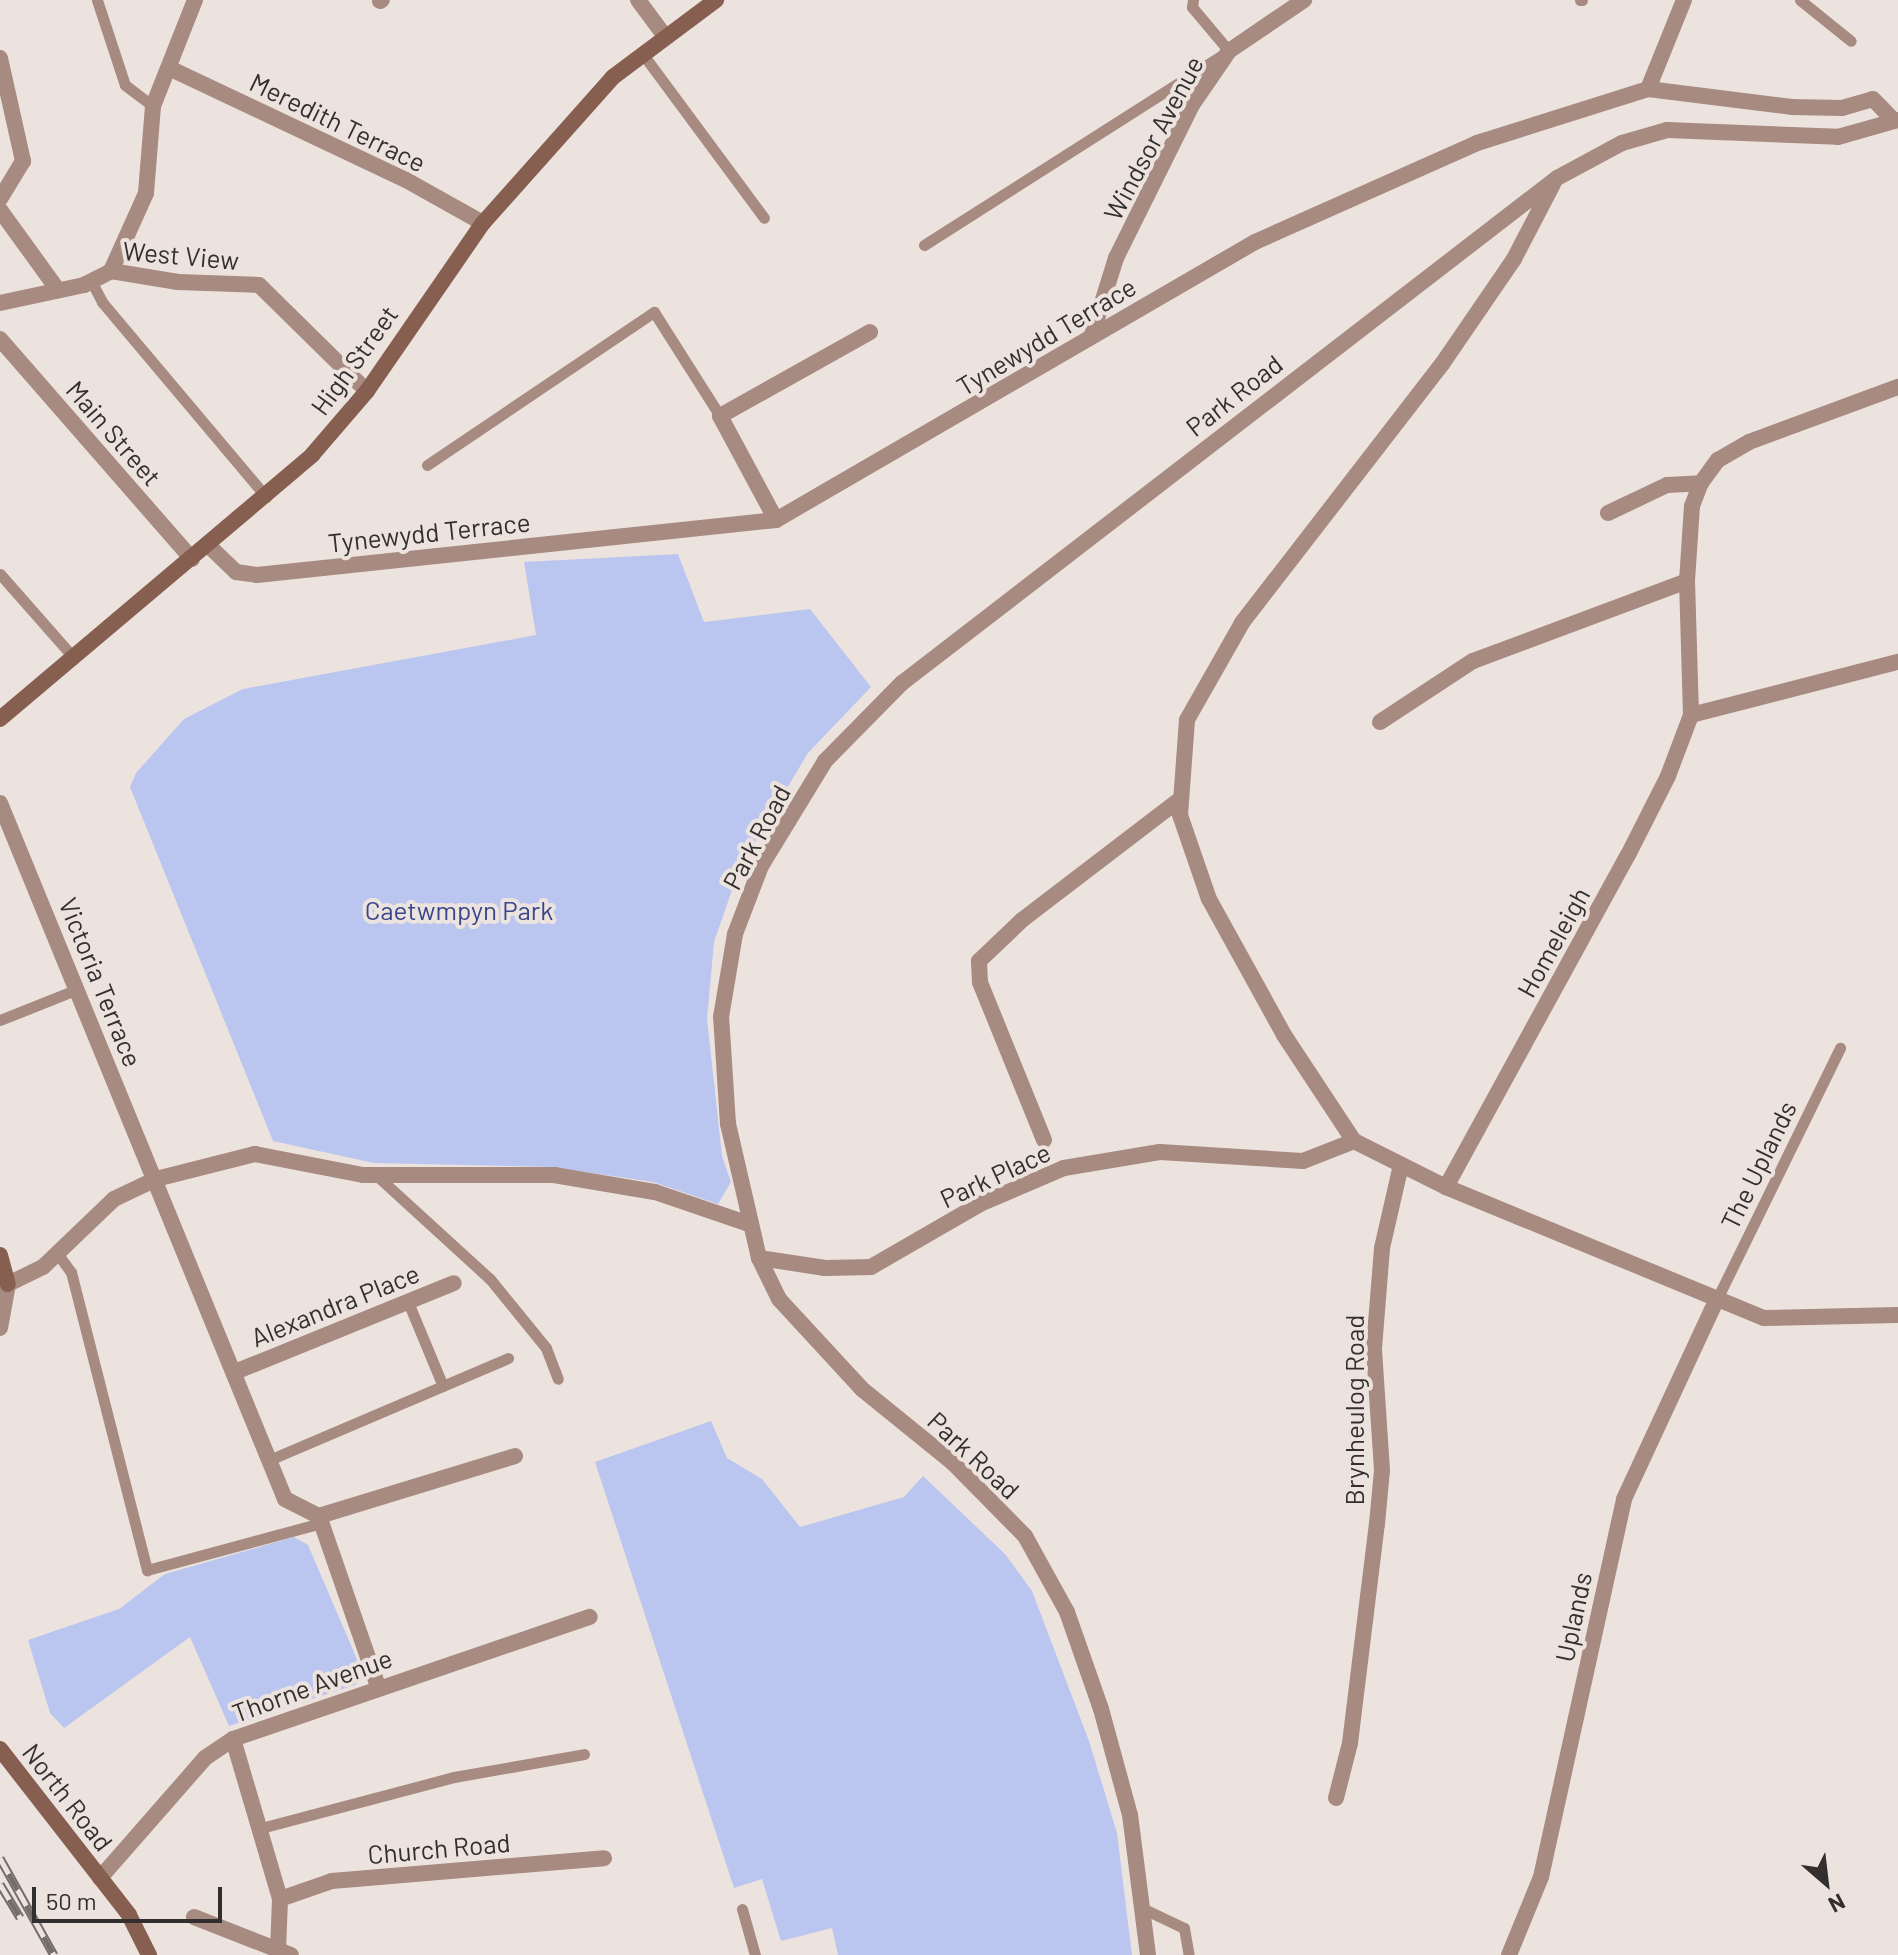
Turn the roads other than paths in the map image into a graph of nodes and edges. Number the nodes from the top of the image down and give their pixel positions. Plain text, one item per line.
1 (97, 0) edge
2 (195, 0) edge
3 (638, 0) edge
4 (716, 0) edge
5 (1193, 0) edge
6 (1304, 0) edge
7 (1684, 0) edge
8 (1800, 0) edge
9 (664, 35) junction
10 (1851, 41) dead end
11 (1229, 51) junction
12 (642, 53) junction
13 (0, 58) edge
14 (169, 68) junction
15 (1648, 89) junction
16 (153, 106) junction
17 (1896, 121) edge
18 (1557, 178) junction
19 (0, 199) edge
20 (0, 210) edge
21 (764, 218) dead end
22 (483, 223) junction
23 (924, 245) dead end
24 (111, 271) junction
25 (91, 281) junction
26 (58, 290) junction
27 (0, 303) edge
28 (870, 332) dead end
29 (1092, 335) junction
30 (0, 339) edge
31 (1898, 387) edge
32 (367, 391) junction
33 (720, 416) junction
34 (427, 465) dead end
35 (1701, 483) junction
36 (266, 497) junction
37 (1608, 513) dead end
38 (776, 520) junction
39 (208, 545) junction
40 (192, 559) junction
41 (0, 574) edge
42 (1687, 581) junction
43 (74, 658) junction
44 (1898, 662) edge
45 (1691, 715) junction
46 (0, 719) edge
47 (1380, 722) dead end
48 (1179, 800) junction
49 (0, 803) edge
50 (78, 989) junction
51 (0, 1020) edge
52 (1840, 1048) dead end
53 (1044, 1140) dead end
54 (1354, 1141) junction
55 (1401, 1165) junction
56 (376, 1174) junction
57 (156, 1179) junction
58 (1446, 1187) junction
59 (749, 1224) junction
60 (57, 1253) junction
61 (0, 1255) edge
62 (759, 1258) junction
63 (454, 1283) dead end
64 (8, 1284) junction
65 (1716, 1301) junction
66 (408, 1302) junction
67 (1898, 1315) edge
68 (0, 1328) edge
69 (508, 1358) dead end
70 (235, 1372) junction
71 (558, 1379) dead end
72 (443, 1386) junction
73 (515, 1456) dead end
74 (269, 1460) junction
75 (320, 1519) junction
76 (590, 1617) dead end
77 (378, 1686) junction
78 (233, 1739) junction
79 (0, 1749) edge
80 (584, 1754) dead end
81 (1336, 1798) dead end
82 (261, 1828) junction
83 (604, 1858) dead end
84 (100, 1878) junction
85 (280, 1899) junction
86 (742, 1909) dead end
87 (1146, 1910) junction
88 (194, 1917) dead end
89 (284, 1952) edge
90 (149, 1955) edge
91 (755, 1955) edge
92 (1148, 1955) edge
93 (1189, 1955) edge
94 (1509, 1955) edge

1 - 16 lane
2 - 14 street
3 - 9 street
4 - 9 street, High Street
5 - 11 lane
6 - 11 street, Windsor Avenue
7 - 15 street
8 - 10 lane
9 - 12 street, High Street
11 - 23 lane
11 - 29 street, Windsor Avenue
12 - 21 lane
12 - 22 street, High Street
13 - 19 street
14 - 16 street
14 - 22 street, Meredith Terrace
15 - 17 street, Tynewydd Terrace
15 - 29 street, Tynewydd Terrace
16 - 24 street
17 - 18 street, Park Road
18 - 48 street
18 - 59 street, Park Road
20 - 26 street
22 - 32 street, High Street
24 - 25 street, West View
24 - 32 street, West View
25 - 26 street, West View
25 - 36 lane
26 - 27 street, West View
28 - 33 street
29 - 38 street, Tynewydd Terrace
30 - 40 street, Main Street
31 - 35 street, Homeleigh
32 - 36 street, High Street
33 - 34 lane
33 - 38 street
35 - 37 street
35 - 42 street, Homeleigh
36 - 39 street, High Street
38 - 39 street, Tynewydd Terrace
39 - 40 street, High Street
40 - 43 street, High Street
41 - 43 lane
42 - 45 street, Homeleigh
42 - 47 street
43 - 46 street, High Street
44 - 45 street
45 - 58 street, Homeleigh
48 - 53 street, Park Place
48 - 54 street
49 - 50 street, Victoria Terrace
50 - 51 lane
50 - 57 street, Victoria Terrace
52 - 65 lane, The Uplands
54 - 55 street
54 - 62 street, Park Place
55 - 58 street
55 - 81 street, Brynheulog Road
56 - 57 street
56 - 59 street
56 - 71 lane
57 - 60 street
57 - 70 street, Alexandra Place
58 - 65 street
59 - 62 street, Park Road
60 - 64 street
60 - 75 lane
61 - 64 street
62 - 87 street, Park Road
63 - 66 street, Alexandra Place
64 - 68 street
65 - 67 street
65 - 94 street, Uplands
66 - 70 street, Alexandra Place
66 - 72 lane
69 - 72 lane
70 - 74 street, Alexandra Place
72 - 74 lane
73 - 75 street
74 - 75 street, Alexandra Place
75 - 77 street
76 - 77 street, Thorne Avenue
77 - 78 street, Thorne Avenue
78 - 82 street
78 - 84 street, Thorne Avenue
79 - 84 street, North Road
80 - 82 lane
82 - 85 street
83 - 85 street, Church Road
84 - 90 street, North Road
85 - 89 street
86 - 91 lane
87 - 92 street, Park Road
87 - 93 lane
88 - 89 street

